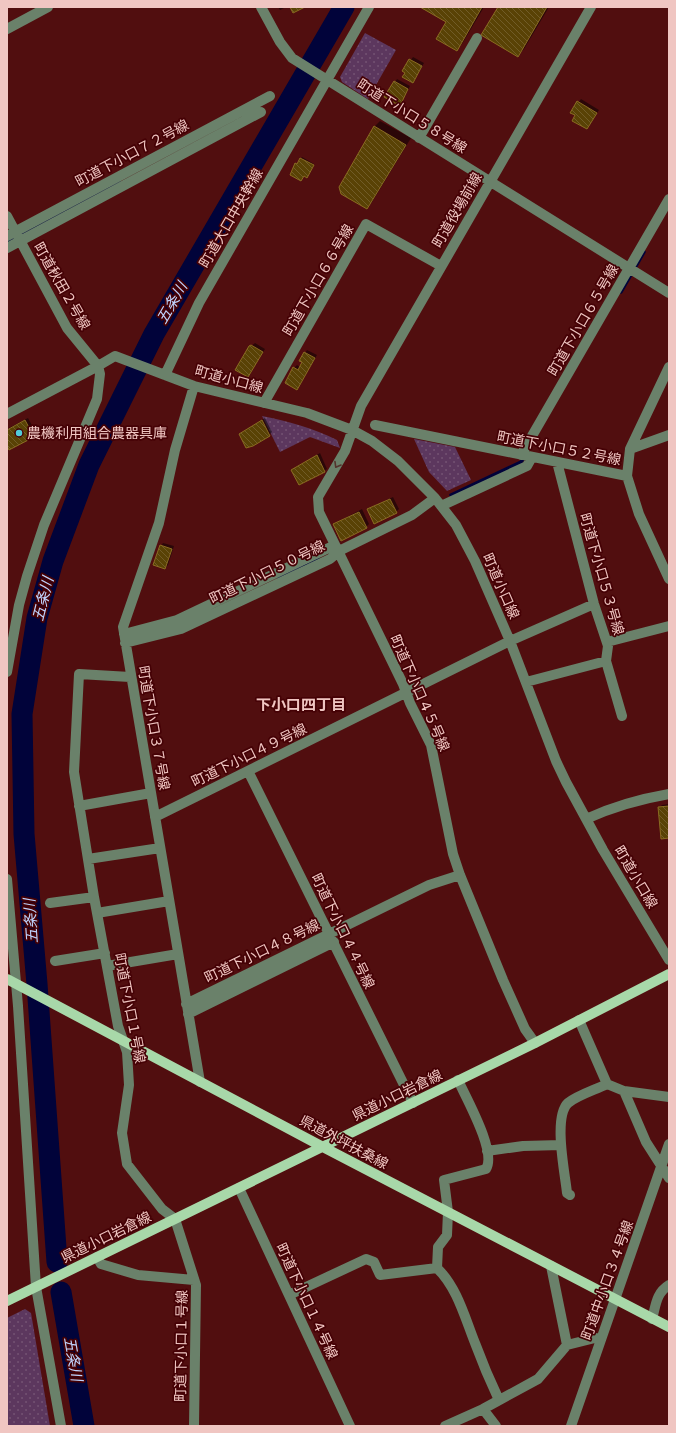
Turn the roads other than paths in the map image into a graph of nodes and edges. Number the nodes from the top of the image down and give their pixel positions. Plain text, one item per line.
1 (48, 7) edge
2 (261, 7) edge
3 (369, 7) edge
4 (591, 7) edge
5 (7, 29) edge
6 (477, 38) dead end
7 (324, 78) junction
8 (270, 96) dead end
9 (261, 112) dead end
10 (419, 138) junction
11 (490, 182) junction
12 (669, 199) edge
13 (7, 216) edge
14 (11, 234) edge
15 (20, 241) junction
16 (7, 248) edge
17 (441, 266) junction
18 (629, 268) junction
19 (669, 293) edge
20 (98, 366) junction
21 (669, 367) edge
22 (164, 375) junction
23 (194, 386) junction
24 (264, 403) junction
25 (7, 414) edge
26 (376, 425) dead end
27 (352, 430) junction
28 (669, 435) edge
29 (630, 449) junction
30 (521, 455) junction
31 (532, 457) junction
32 (557, 462) junction
33 (627, 476) junction
34 (438, 502) junction
35 (337, 549) junction
36 (669, 579) edge
37 (594, 604) junction
38 (669, 626) edge
39 (124, 638) junction
40 (510, 642) junction
41 (607, 642) junction
42 (606, 660) junction
43 (7, 672) edge
44 (130, 677) junction
45 (526, 682) junction
46 (406, 692) junction
47 (622, 716) dead end
48 (248, 771) junction
49 (151, 793) junction
50 (669, 794) edge
51 (79, 806) junction
52 (155, 817) junction
53 (586, 819) junction
54 (160, 848) junction
55 (88, 859) junction
56 (460, 875) junction
57 (7, 879) edge
58 (94, 897) junction
59 (169, 901) junction
60 (50, 903) dead end
61 (97, 913) junction
62 (332, 938) junction
63 (105, 953) junction
64 (178, 954) junction
65 (669, 960) edge
66 (55, 961) dead end
67 (107, 966) junction
68 (669, 974) edge
69 (11, 982) edge
70 (187, 1009) junction
71 (579, 1020) junction
72 (124, 1042) junction
73 (535, 1043) junction
74 (458, 1080) junction
75 (200, 1082) junction
76 (607, 1084) junction
77 (624, 1091) junction
78 (669, 1097) edge
79 (413, 1103) junction
80 (669, 1144) edge
81 (561, 1145) junction
82 (323, 1147) junction
83 (487, 1151) junction
84 (661, 1168) junction
85 (669, 1178) edge
86 (239, 1188) junction
87 (570, 1195) dead end
88 (448, 1212) junction
89 (175, 1219) junction
90 (98, 1257) junction
91 (550, 1266) junction
92 (438, 1268) junction
93 (194, 1280) junction
94 (669, 1286) edge
95 (36, 1287) junction
96 (289, 1295) junction
97 (615, 1300) junction
98 (7, 1301) edge
99 (652, 1319) junction
100 (669, 1327) edge
101 (600, 1339) junction
102 (567, 1345) junction
103 (499, 1400) junction
104 (483, 1409) junction
105 (61, 1426) edge
106 (194, 1426) edge
107 (350, 1426) edge
108 (445, 1426) edge
109 (496, 1426) edge
110 (571, 1426) edge

1 - 5 street
2 - 7 street, 町道下小口５８号線
3 - 7 street, 町道大口中央幹線
4 - 11 street, 町道役場前線
6 - 10 street
7 - 10 street, 町道下小口５８号線
7 - 22 street, 町道大口中央幹線
8 - 14 street, 町道下小口７２号線
9 - 15 street
10 - 11 street, 町道下小口５８号線
11 - 17 street, 町道役場前線
11 - 18 street, 町道下小口５８号線
12 - 18 street, 町道下小口６５号線
13 - 14 street, 町道秋田２号線
14 - 15 street, 町道秋田２号線
15 - 16 street
15 - 20 street, 町道秋田２号線
17 - 24 street, 町道下小口６６号線
17 - 27 street, 町道役場前線
18 - 19 street, 町道下小口５８号線
18 - 30 street, 町道下小口６５号線
20 - 22 street
20 - 25 street
20 - 43 street
21 - 29 street
22 - 23 street, 町道小口線
23 - 24 street, 町道小口線
23 - 39 street, 町道下小口３７号線
24 - 27 street, 町道小口線
26 - 30 street, 町道下小口５２号線
27 - 34 street, 町道小口線
27 -> 35 street, 町道下小口４５号線
28 - 29 street
29 - 33 street
30 - 31 street, 町道下小口５２号線
31 - 32 street, 町道下小口５２号線
31 - 34 street, 町道下小口５０号線
32 - 33 street, 町道下小口５２号線
32 - 37 street, 町道下小口５３号線
33 - 36 street, 町道下小口５２号線
34 - 35 street, 町道下小口５０号線
34 - 40 street, 町道小口線
35 - 39 street
35 - 39 street, 町道下小口５０号線
35 - 46 street, 町道下小口４５号線
37 - 40 street, 町道下小口４９号線
37 - 41 street, 町道下小口５３号線
38 - 41 street
39 - 44 street, 町道下小口３７号線
40 - 45 street, 町道小口線
40 - 46 street, 町道下小口４９号線
41 - 42 street, 町道下小口５３号線
42 - 45 street
42 - 47 street, 町道下小口５３号線
44 - 49 street, 町道下小口３７号線
44 - 51 street, 町道下小口１号線
45 - 53 street, 町道小口線
46 - 48 street, 町道下小口４９号線
46 - 56 street, 町道下小口４５号線
48 - 52 street, 町道下小口４９号線
48 - 62 street, 町道下小口４４号線
49 - 51 street
49 - 52 street, 町道下小口３７号線
50 - 53 street
51 - 55 street, 町道下小口１号線
52 - 54 street, 町道下小口３７号線
53 - 65 street, 町道小口線
54 - 55 street
54 - 59 street, 町道下小口３７号線
55 - 58 street, 町道下小口１号線
56 - 62 street, 町道下小口４８号線
56 - 73 street, 町道下小口４５号線
57 - 69 street
58 - 60 street
58 - 61 street, 町道下小口１号線
59 - 61 street
59 - 64 street, 町道下小口３７号線
61 - 63 street, 町道下小口１号線
62 - 70 street, 町道下小口４８号線
62 - 79 street, 町道下小口４４号線
63 - 66 street
63 - 67 street, 町道下小口１号線
64 - 67 street
64 - 70 street, 町道下小口３７号線
67 - 72 street, 町道下小口１号線
68 - 71 main road, 県道小口岩倉線
69 - 72 main road, 県道外坪扶桑線
69 - 95 street
70 - 75 street, 町道下小口３７号線
71 - 73 main road, 県道小口岩倉線
71 - 76 street
72 - 75 main road, 県道外坪扶桑線
72 - 89 street, 町道下小口１号線
73 - 74 main road, 県道小口岩倉線
74 - 79 main road, 県道小口岩倉線
74 - 83 street
75 - 82 main road, 県道外坪扶桑線
76 - 77 street
76 - 81 street
77 - 78 street
77 - 84 street
79 - 82 main road, 県道小口岩倉線
80 - 84 street, 町道中小口３４号線
81 - 83 street
81 - 87 street
82 - 86 main road, 県道小口岩倉線
82 - 88 main road, 県道外坪扶桑線
83 - 88 street
84 - 85 street
84 - 97 street, 町道中小口３４号線
86 - 89 main road, 県道小口岩倉線
86 - 96 street, 町道下小口１４号線
88 - 91 main road, 県道外坪扶桑線
88 - 92 street
89 - 90 main road, 県道小口岩倉線
89 - 93 street, 町道下小口１号線
90 - 93 street
90 - 95 main road, 県道小口岩倉線
91 - 97 main road, 県道外坪扶桑線
91 - 102 street
92 - 96 street
92 - 103 street
93 - 106 street, 町道下小口１号線
94 - 99 street
95 - 98 main road, 県道小口岩倉線
95 - 105 street
96 - 107 street, 町道下小口１４号線
97 - 99 main road, 県道外坪扶桑線
97 - 101 street, 町道中小口３４号線
99 - 100 main road, 県道外坪扶桑線
101 - 102 street
101 - 110 street, 町道中小口３４号線
102 - 103 street
103 - 104 street
104 - 108 street
104 - 109 street

